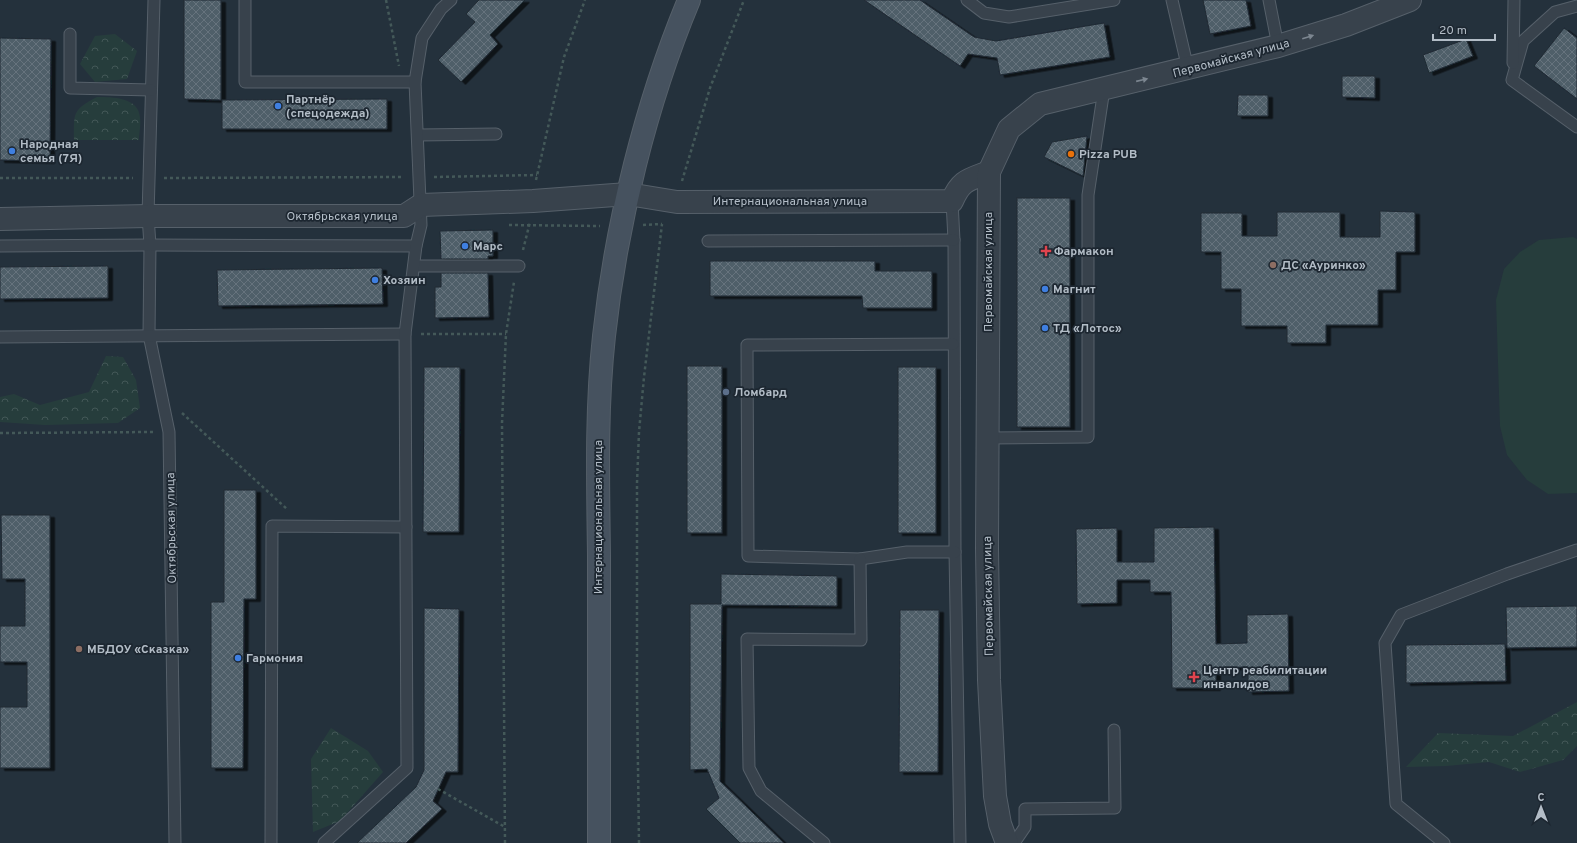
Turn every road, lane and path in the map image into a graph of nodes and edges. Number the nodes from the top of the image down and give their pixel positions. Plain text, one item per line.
1 (154, 0) edge
2 (245, 0) edge
3 (386, 0) edge
4 (451, 0) edge
5 (585, 0) edge
6 (689, 0) edge
7 (744, 0) edge
8 (967, 0) edge
9 (1114, 0) edge
10 (1172, 0) edge
11 (1269, 0) edge
12 (1410, 0) edge
13 (1514, 0) edge
14 (1577, 6) edge
15 (70, 34) dead end
16 (1278, 46) junction
17 (1188, 69) junction
18 (1512, 80) junction
19 (402, 82) junction
20 (415, 82) junction
21 (1104, 89) junction
22 (151, 90) junction
23 (1577, 127) edge
24 (418, 134) junction
25 (496, 134) dead end
26 (989, 172) junction
27 (536, 175) junction
28 (420, 177) junction
29 (0, 178) edge
30 (149, 178) junction
31 (628, 194) junction
32 (533, 201) junction
33 (952, 201) junction
34 (677, 202) junction
35 (421, 205) junction
36 (148, 216) junction
37 (0, 219) edge
38 (662, 224) junction
39 (506, 225) dead end
40 (530, 225) junction
41 (622, 226) junction
42 (708, 240) dead end
43 (954, 240) junction
44 (150, 245) junction
45 (0, 246) edge
46 (416, 246) junction
47 (414, 266) junction
48 (519, 266) junction
49 (405, 334) junction
50 (506, 334) junction
51 (148, 335) junction
52 (0, 337) edge
53 (953, 344) junction
54 (161, 394) junction
55 (169, 432) junction
56 (0, 433) edge
57 (987, 438) junction
58 (305, 526) junction
59 (406, 526) junction
60 (1577, 550) edge
61 (955, 552) junction
62 (860, 559) junction
63 (1114, 730) dead end
64 (438, 789) dead end
65 (505, 827) junction
66 (175, 843) edge
67 (271, 843) edge
68 (324, 843) edge
69 (505, 843) edge
70 (599, 843) edge
71 (639, 843) edge
72 (824, 843) edge
73 (960, 843) edge
74 (1007, 843) edge
75 (1014, 843) edge
76 (1444, 843) edge

1 - 22 lane
2 - 19 lane
3 - 19 path
4 - 20 lane
5 - 27 path
6 - 31 main road, Интернациональная улица
7 - 34 path
8 - 9 lane
10 - 17 lane
11 - 16 lane
16 -> 12 street, Первомайская улица
13 - 18 lane
14 - 18 lane
15 - 22 lane
16 - 17 street, Первомайская улица
21 -> 17 street, Первомайская улица
18 - 23 lane
19 - 20 lane
20 - 24 lane
21 - 26 street, Первомайская улица
21 - 57 lane
22 - 30 lane
24 - 25 lane
24 - 28 lane
26 - 33 street
26 - 57 street, Первомайская улица
27 - 28 path
27 - 32 path
28 - 30 path
28 - 35 lane
29 - 30 path
30 - 36 lane
31 - 32 street
31 - 34 street, Интернациональная улица
31 - 41 main road, Интернациональная улица
32 - 35 street
32 - 40 path
33 - 34 street, Интернациональная улица
33 - 43 lane
34 - 38 path
35 - 36 street, Октябрьская улица
35 - 46 lane
36 - 37 street, Октябрьская улица
36 - 44 lane, Октябрьская улица
38 - 41 path
38 - 71 path
39 - 40 path
40 - 41 path
40 - 48 path
41 - 70 main road, Интернациональная улица
42 - 43 lane
43 - 53 lane
44 - 45 lane
44 - 46 lane
44 - 51 lane, Октябрьская улица
46 - 47 lane
47 - 48 lane
47 - 49 lane
48 - 50 path
49 - 50 path
49 - 51 lane
49 - 59 lane
50 - 65 path
51 - 52 lane
51 - 54 lane, Октябрьская улица
53 - 61 lane
53 - 62 lane
54 - 55 lane, Октябрьская улица
54 - 58 path
55 - 56 path
55 - 66 lane, Октябрьская улица
57 - 74 street, Первомайская улица
58 - 59 lane
58 - 67 lane
59 - 68 lane
60 - 76 lane
61 - 62 lane
61 - 73 lane
62 - 72 lane
63 - 75 lane
64 - 65 path
65 - 69 path

